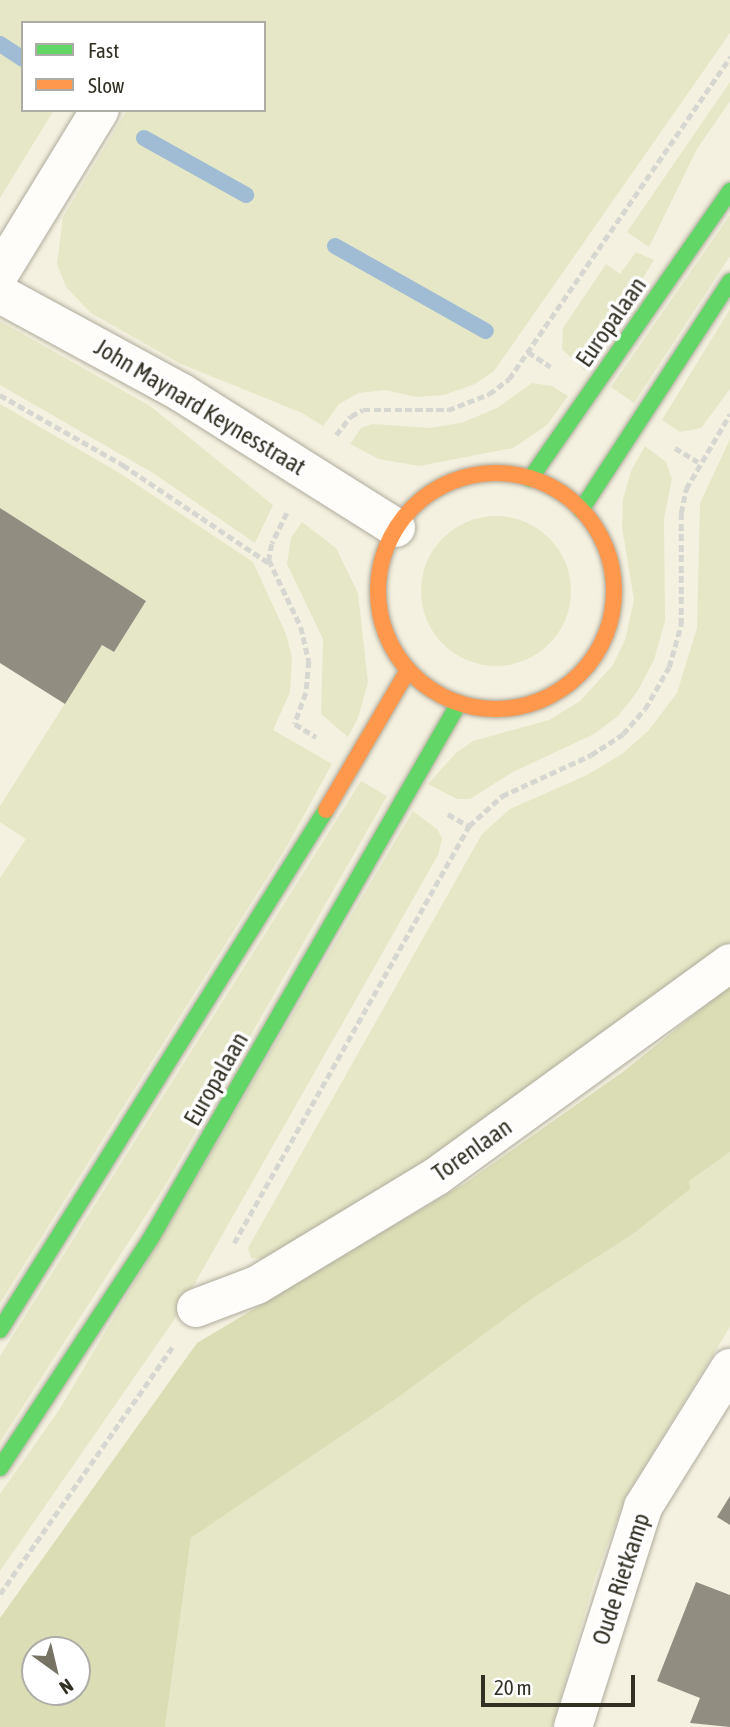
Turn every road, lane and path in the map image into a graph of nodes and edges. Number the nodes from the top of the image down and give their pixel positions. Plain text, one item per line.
1 (730, 57) edge
2 (99, 112) edge
3 (730, 191) edge
4 (0, 273) edge
5 (730, 281) edge
6 (0, 294) edge
7 (0, 395) edge
8 (730, 414) edge
9 (312, 474) junction
10 (530, 479) junction
11 (582, 510) junction
12 (396, 528) junction
13 (270, 564) junction
14 (408, 670) junction
15 (459, 703) junction
16 (354, 759) junction
17 (408, 790) junction
18 (469, 826) junction
19 (730, 963) edge
20 (196, 1308) junction
21 (0, 1330) edge
22 (730, 1368) edge
23 (0, 1468) edge
24 (0, 1594) edge
25 (573, 1727) edge

1 - 9 path
2 - 4 street
3 - 10 street, Europalaan
5 - 11 street
6 - 9 street, John Maynard Keynesstraat
7 - 13 path
8 - 18 path
9 - 12 street, John Maynard Keynesstraat
9 - 13 path
10 - 11 street
10 - 12 street
11 - 15 street
12 - 14 street
13 - 16 path
14 - 15 street
14 - 16 street, Europalaan
15 - 17 street, Europalaan
16 - 21 street, Europalaan
17 - 18 path
17 - 23 street, Europalaan
18 - 20 path
19 - 20 street, Torenlaan
20 - 24 path
22 - 25 street, Oude Rietkamp

